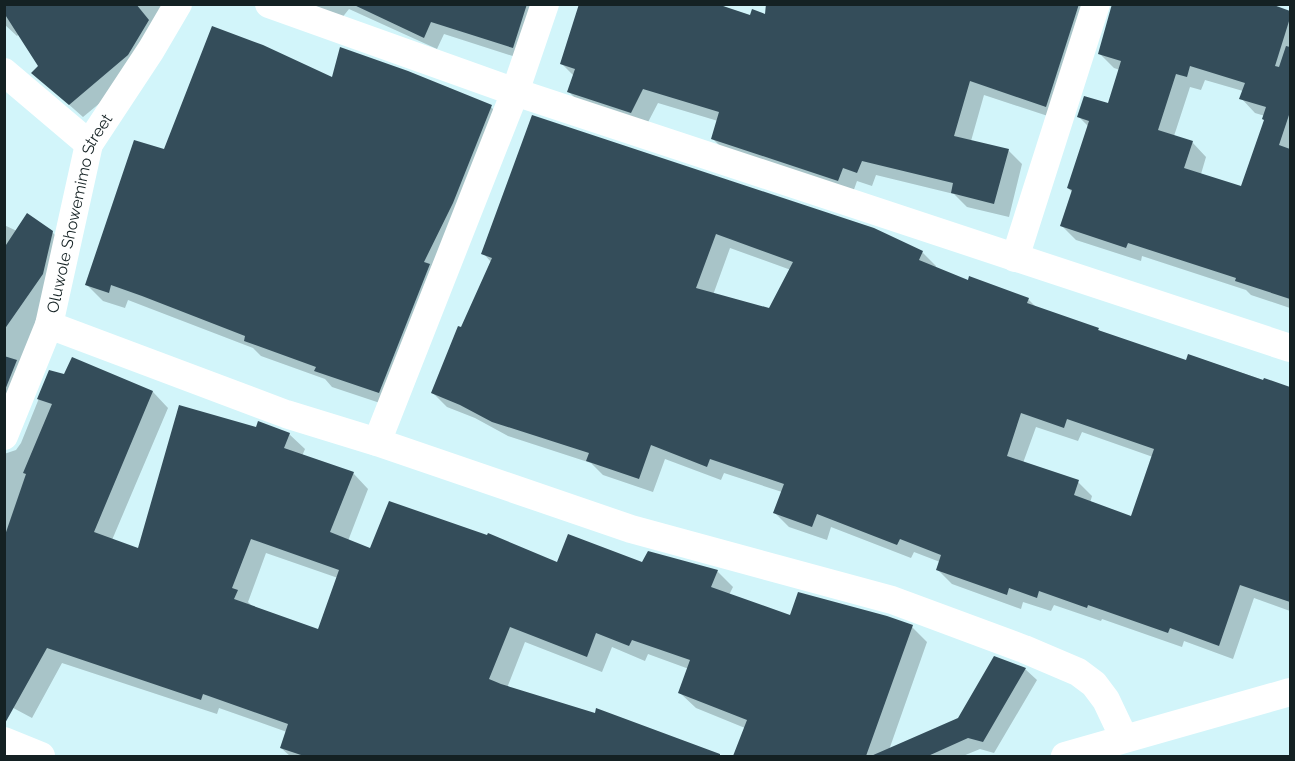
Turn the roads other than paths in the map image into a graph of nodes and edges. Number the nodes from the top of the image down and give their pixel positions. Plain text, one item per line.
1 (178, 4) edge
2 (269, 4) edge
3 (544, 4) edge
4 (1096, 4) edge
5 (4, 72) edge
6 (515, 92) junction
7 (90, 144) junction
8 (1015, 258) junction
9 (49, 325) junction
10 (1290, 348) edge
11 (4, 436) edge
12 (378, 442) junction
13 (1290, 692) edge
14 (1124, 738) junction
15 (4, 741) edge
16 (41, 756) edge
17 (1065, 756) edge

1 - 7 street, Oluwole Showemimo Street
2 - 6 street
3 - 6 street
4 - 8 street
5 - 7 street
6 - 8 street
6 - 12 street
7 - 9 street, Oluwole Showemimo Street
8 - 10 street
9 - 11 street, Oluwole Showemimo Street
9 - 12 street
12 - 14 street
13 - 14 street
14 - 17 street
15 - 16 street

